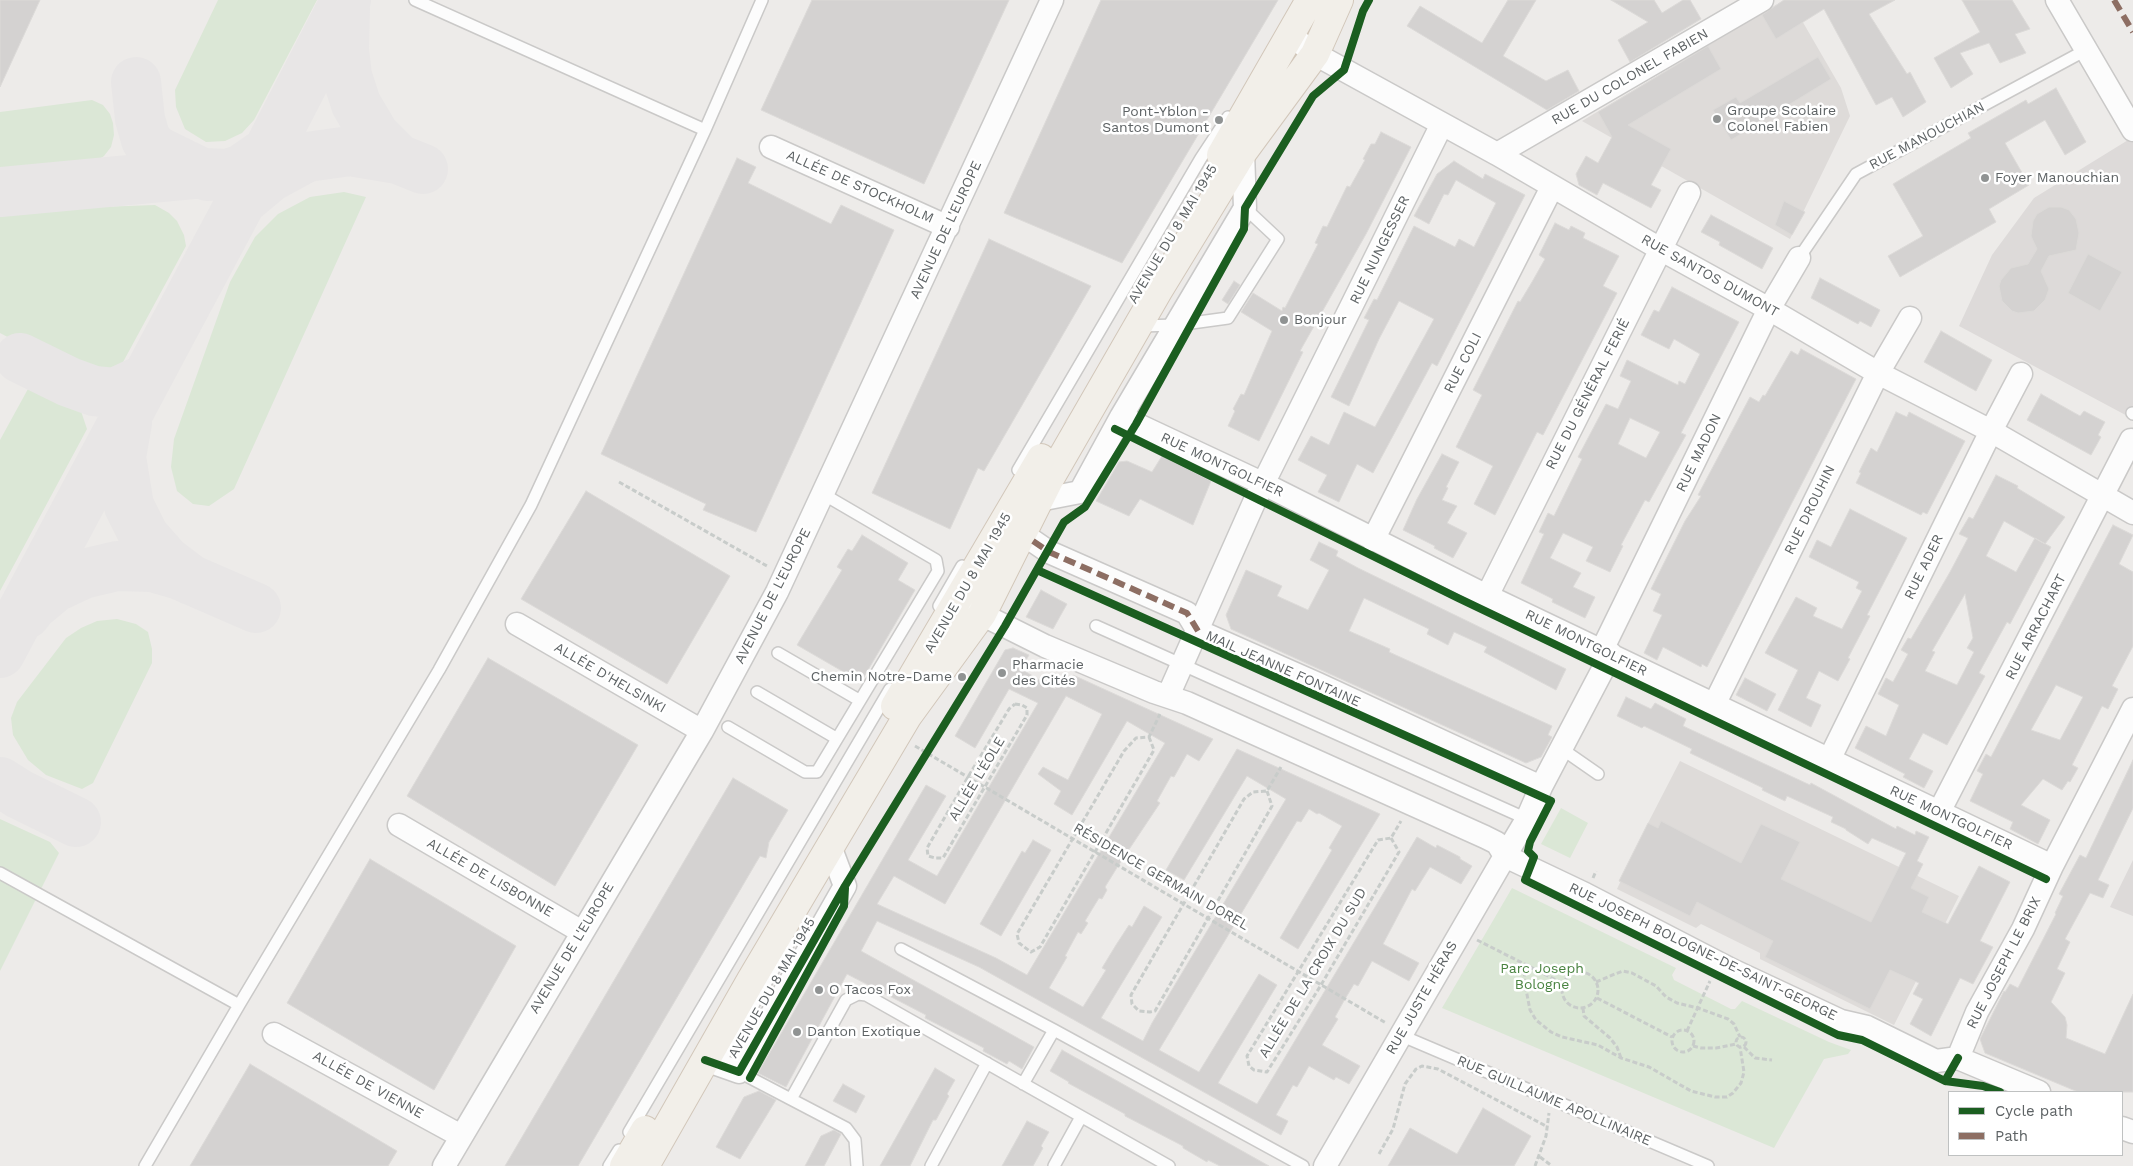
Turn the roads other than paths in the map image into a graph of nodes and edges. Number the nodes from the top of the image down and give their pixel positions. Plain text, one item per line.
1 (415, 0) edge
2 (762, 0) edge
3 (1052, 0) edge
4 (1310, 0) edge
5 (1339, 0) edge
6 (1762, 0) edge
7 (2057, 0) edge
8 (1290, 35) junction
9 (2086, 50) junction
10 (1321, 62) junction
11 (1235, 106) dead end
12 (1442, 124) junction
13 (705, 130) junction
14 (2133, 130) edge
15 (771, 147) dead end
16 (1497, 154) junction
17 (1241, 182) junction
18 (1552, 187) junction
19 (1689, 193) dead end
20 (948, 227) junction
21 (1662, 250) junction
22 (1799, 258) joint
23 (1769, 309) junction
24 (1910, 318) dead end
25 (1155, 324) junction
26 (1132, 360) dead end
27 (1878, 373) junction
28 (2021, 374) dead end
29 (1121, 418) junction
30 (1990, 431) junction
31 (2130, 440) dead end
32 (1014, 476) dead end
33 (1264, 484) junction
34 (823, 494) junction
35 (2104, 496) junction
36 (1050, 498) junction
37 (2133, 513) edge
38 (1373, 540) junction
39 (1033, 541) dead end
40 (966, 560) dead end
41 (1013, 578) dead end
42 (1486, 596) junction
43 (959, 598) junction
44 (986, 617) junction
45 (517, 624) dead end
46 (1096, 626) dead end
47 (1198, 631) junction
48 (914, 650) dead end
49 (1606, 652) junction
50 (778, 653) dead end
51 (1183, 664) junction
52 (898, 676) dead end
53 (947, 682) dead end
54 (757, 692) dead end
55 (1168, 696) junction
56 (859, 700) junction
57 (1714, 705) junction
58 (2133, 708) edge
59 (728, 728) dead end
60 (702, 731) junction
61 (836, 738) junction
62 (1562, 749) junction
63 (1829, 760) junction
64 (1598, 774) dead end
65 (1541, 787) junction
66 (1939, 812) junction
67 (1527, 819) junction
68 (399, 825) dead end
69 (1505, 856) junction
70 (837, 862) junction
71 (2052, 866) junction
72 (0, 873) edge
73 (796, 930) dead end
74 (582, 932) junction
75 (901, 949) dead end
76 (239, 1005) junction
77 (1054, 1030) junction
78 (274, 1034) dead end
79 (1400, 1035) junction
80 (1958, 1058) junction
81 (987, 1063) junction
82 (718, 1069) junction
83 (1023, 1084) junction
84 (2037, 1091) edge
85 (791, 1099) junction
86 (1082, 1117) junction
87 (461, 1136) junction
88 (144, 1166) edge
89 (444, 1166) edge
90 (609, 1166) edge
91 (624, 1166) edge
92 (645, 1166) edge
93 (857, 1166) edge
94 (931, 1166) edge
95 (1054, 1166) edge
96 (1169, 1166) edge
97 (1302, 1166) edge
98 (1325, 1166) edge
99 (1708, 1166) edge

1 - 13 lane
2 - 13 lane
3 - 20 street, AVENUE DE L'EUROPE
4 - 8 main road, AVENUE DU 8 MAI 1945
5 - 10 main road, AVENUE DU 8 MAI 1945
6 - 16 street, RUE DU COLONEL FABIEN
7 - 9 street
8 - 10 street, RUE SANTOS DUMONT
8 - 43 main road, AVENUE DU 8 MAI 1945
9 - 14 street
9 - 22 lane, RUE MANOUCHIAN
10 - 12 street, RUE SANTOS DUMONT
10 - 17 main road, AVENUE DU 8 MAI 1945
11 - 32 lane
12 - 16 street, RUE SANTOS DUMONT
12 - 33 street, RUE NUNGESSER
13 - 76 lane
15 - 20 street, ALLÉE DE STOCKHOLM
16 - 18 street, RUE SANTOS DUMONT
17 - 25 main road, AVENUE DU 8 MAI 1945
17 - 25 street
17 - 25 lane
18 - 21 street, RUE SANTOS DUMONT
18 - 38 street, RUE COLI
19 - 21 street, RUE DU GÉNÉRAL FERIÉ
20 - 34 street, AVENUE DE L'EUROPE
21 - 23 street, RUE SANTOS DUMONT
21 - 42 street, RUE DU GÉNÉRAL FERIÉ
22 - 23 street, RUE MADON
23 - 27 street, RUE SANTOS DUMONT
23 - 49 street, RUE MADON
24 - 27 street, RUE DROUHIN
25 - 26 lane
25 - 29 street
25 - 36 main road, AVENUE DU 8 MAI 1945
27 - 30 street, RUE SANTOS DUMONT
27 - 57 street, RUE DROUHIN
28 - 30 street, RUE ADER
29 - 33 street, RUE MONTGOLFIER
29 - 36 street
30 - 35 street, RUE SANTOS DUMONT
30 - 63 street, RUE ADER
31 - 35 street, RUE ARRACHART
33 - 38 street, RUE MONTGOLFIER
33 - 47 street, RUE NUNGESSER
34 - 56 lane
34 - 60 street, AVENUE DE L'EUROPE
35 - 37 street, RUE SANTOS DUMONT
35 - 66 street, RUE ARRACHART
36 - 44 main road, AVENUE DU 8 MAI 1945
38 - 42 street, RUE MONTGOLFIER
39 - 47 street, MAIL JEANNE FONTAINE
40 - 48 lane
41 - 44 lane
42 - 49 street, RUE MONTGOLFIER
43 - 44 street
43 - 91 main road, AVENUE DU 8 MAI 1945
44 - 53 lane
44 - 55 street
44 - 70 main road, AVENUE DU 8 MAI 1945
45 - 60 street, ALLÉE D'HELSINKI
46 - 51 lane
47 - 51 street, RUE NUNGESSER
47 - 65 street, MAIL JEANNE FONTAINE
49 - 57 street, RUE MONTGOLFIER
49 - 62 street, RUE MADON
50 - 56 lane
51 - 55 street, RUE NUNGESSER
51 - 67 lane
52 - 90 lane
54 - 61 lane
55 - 69 street
56 - 61 lane
57 - 63 street, RUE MONTGOLFIER
58 - 71 street, RUE JOSEPH LE BRIX
59 - 61 lane
60 - 74 street, AVENUE DE L'EUROPE
62 - 64 lane
62 - 65 street, RUE JUSTE HÉRAS
63 - 66 street, RUE MONTGOLFIER
65 - 67 street, RUE JUSTE HÉRAS
66 - 71 street, RUE MONTGOLFIER
67 - 69 street, RUE JUSTE HÉRAS
68 - 74 street, ALLÉE DE LISBONNE
69 - 79 street, RUE JUSTE HÉRAS
69 - 80 street, RUE JOSEPH BOLOGNE-DE-SAINT-GEORGE
70 - 82 main road, AVENUE DU 8 MAI 1945
70 - 82 street, AVENUE DU 8 MAI 1945
71 - 80 street, RUE JOSEPH LE BRIX
72 - 76 lane
73 - 82 lane
74 - 87 street, AVENUE DE L'EUROPE
75 - 77 lane
76 - 88 lane
77 - 83 lane
77 - 97 lane
78 - 87 street, ALLÉE DE VIENNE
79 - 98 street, RUE JUSTE HÉRAS
79 - 99 lane, RUE GUILLAUME APOLLINAIRE
80 - 84 street
81 - 83 lane
81 - 85 lane
81 - 94 lane
82 - 85 lane
82 - 92 main road, AVENUE DU 8 MAI 1945
83 - 86 lane
85 - 93 lane
86 - 95 lane
86 - 96 lane
87 - 89 street, AVENUE DE L'EUROPE

